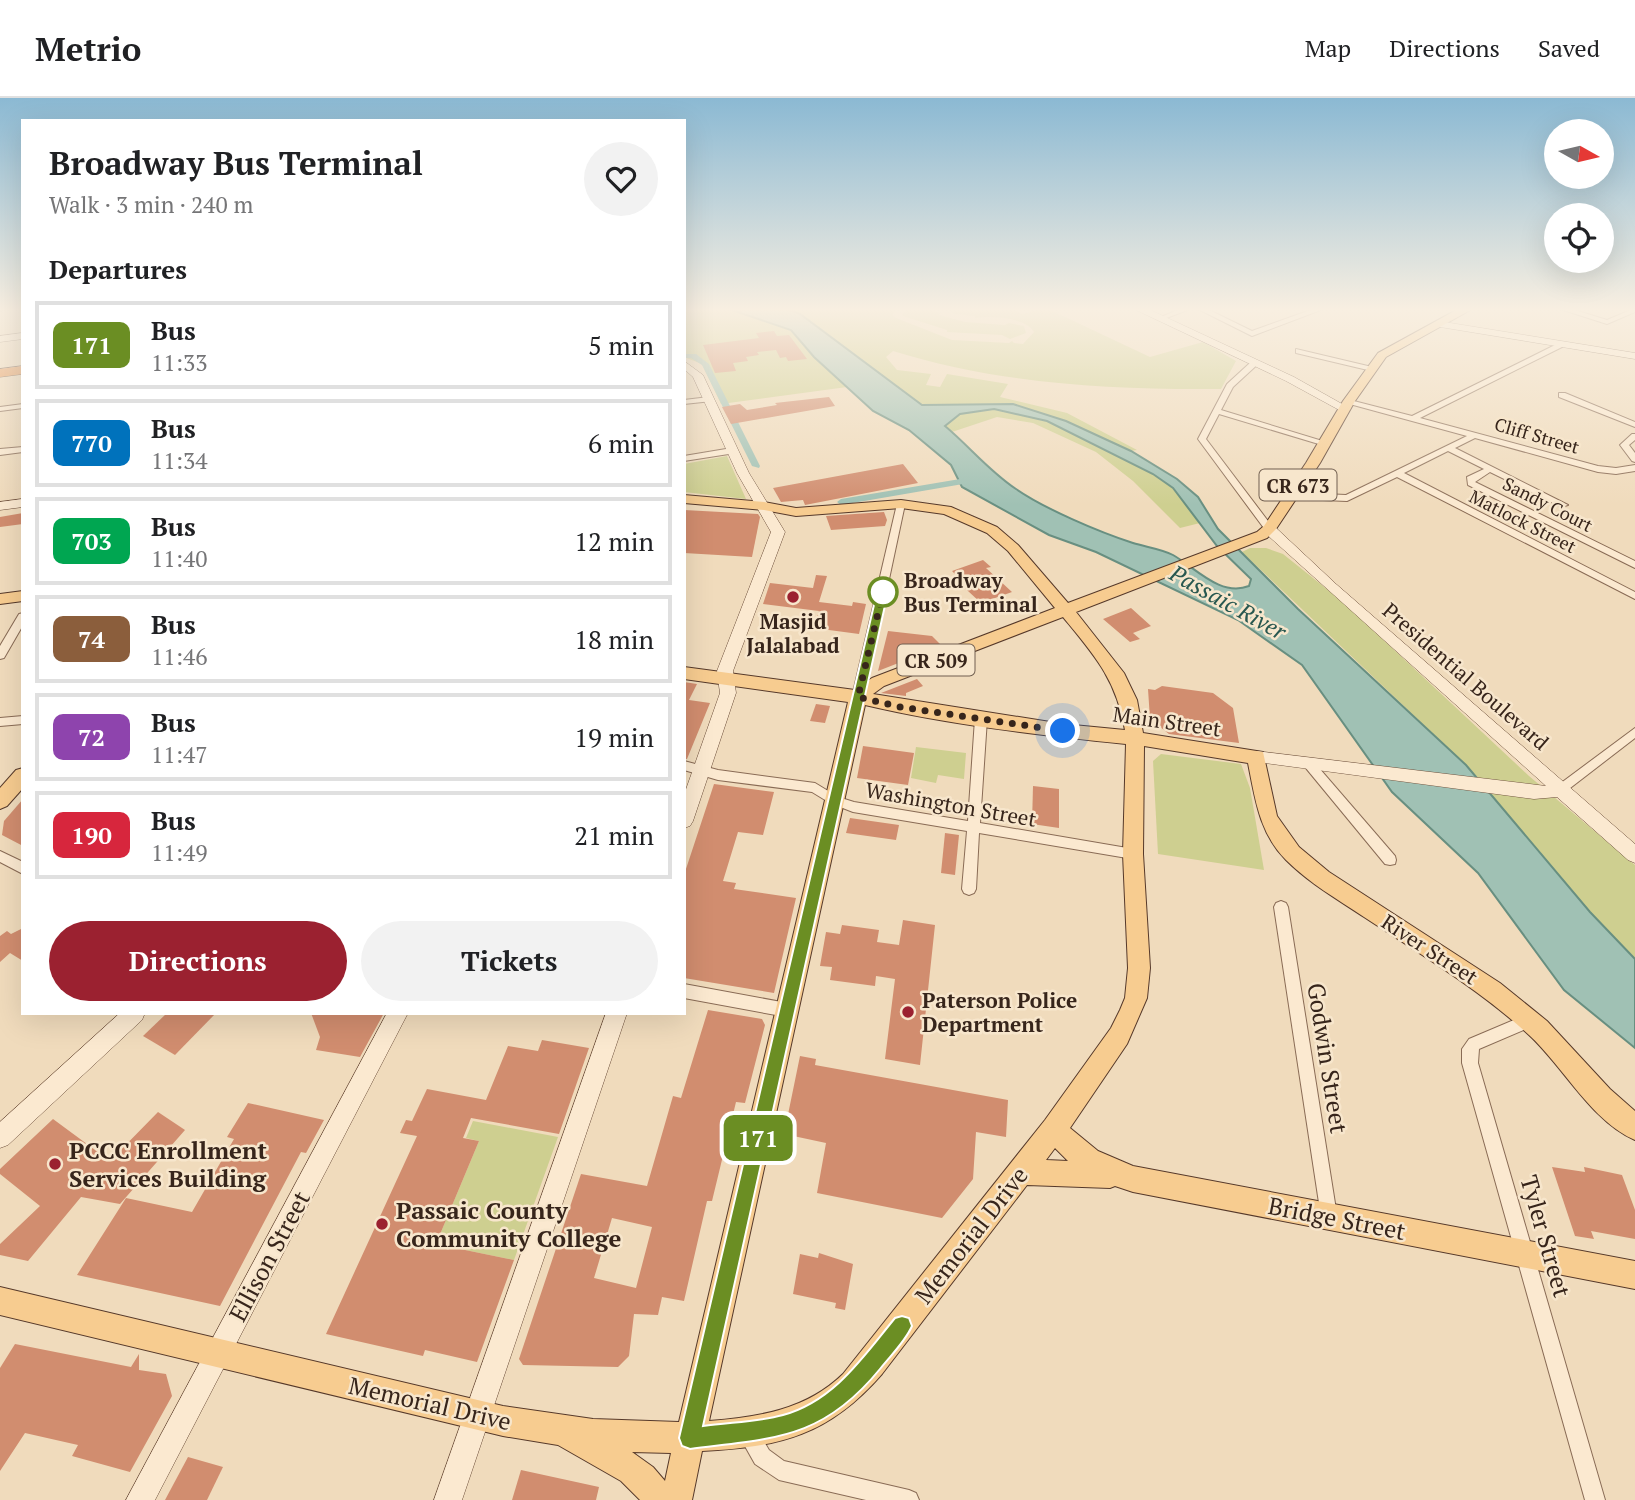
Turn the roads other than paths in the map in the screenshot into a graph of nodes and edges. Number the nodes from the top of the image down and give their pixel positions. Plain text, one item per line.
1 (696, 373) edge
2 (1244, 373) edge
3 (1275, 373) edge
4 (1369, 373) edge
5 (1502, 373) edge
6 (21, 382) edge
7 (0, 383) edge
8 (1562, 395) dead end
9 (709, 399) junction
10 (686, 402) edge
11 (1347, 405) junction
12 (21, 406) edge
13 (0, 409) edge
14 (1216, 411) junction
15 (1413, 418) junction
16 (1635, 425) edge
17 (1475, 435) junction
18 (1635, 436) edge
19 (1325, 443) junction
20 (1448, 448) junction
21 (21, 449) edge
22 (732, 451) junction
23 (0, 452) edge
24 (1634, 457) edge
25 (686, 459) edge
26 (1635, 468) edge
27 (1490, 469) junction
28 (1397, 473) junction
29 (1296, 488) junction
30 (686, 499) edge
31 (21, 503) edge
32 (901, 503) junction
33 (1564, 505) dead end
34 (0, 506) edge
35 (764, 506) junction
36 (1269, 529) junction
37 (1635, 565) edge
38 (1038, 579) junction
39 (21, 596) edge
40 (1635, 596) edge
41 (1102, 597) junction
42 (0, 599) edge
43 (1064, 611) junction
44 (21, 619) edge
45 (1094, 644) junction
46 (0, 655) edge
47 (686, 673) edge
48 (724, 680) junction
49 (858, 697) junction
50 (981, 719) junction
51 (21, 720) edge
52 (0, 722) edge
53 (1635, 733) edge
54 (1135, 738) junction
55 (1256, 757) junction
56 (1309, 764) junction
57 (686, 766) edge
58 (702, 770) junction
59 (21, 777) edge
60 (1561, 789) junction
61 (834, 800) junction
62 (0, 802) edge
63 (686, 815) edge
64 (974, 827) junction
65 (1133, 854) junction
66 (1635, 855) edge
67 (0, 856) edge
68 (1390, 860) dead end
69 (21, 868) edge
70 (969, 889) dead end
71 (1282, 907) dead end
72 (686, 991) edge
73 (787, 1010) junction
74 (133, 1015) edge
75 (397, 1015) edge
76 (616, 1015) edge
77 (1528, 1021) junction
78 (1635, 1127) edge
79 (1054, 1129) junction
80 (0, 1138) edge
81 (1020, 1172) junction
82 (1118, 1175) junction
83 (1329, 1217) junction
84 (1526, 1254) junction
85 (1635, 1275) edge
86 (0, 1301) edge
87 (218, 1353) junction
88 (478, 1415) junction
89 (560, 1431) junction
90 (747, 1431) junction
91 (690, 1438) junction
92 (140, 1500) edge
93 (448, 1500) edge
94 (658, 1500) edge
95 (676, 1500) edge
96 (909, 1500) edge
97 (1595, 1500) edge

1 - 9 street
2 - 14 street
3 - 11 street
4 - 11 main road, CR 673
5 - 15 street
6 - 7 highway
8 - 16 street
9 - 10 street
9 - 22 street
11 - 15 street, Cliff Street
11 - 19 main road, CR 673
12 - 13 street
14 - 19 street
14 - 36 street
15 - 17 street, Cliff Street
17 - 20 street
17 - 26 street, Cliff Street
18 - 24 street
19 - 29 main road, CR 673
20 - 27 street, Sandy Court
20 - 28 street
21 - 23 street
22 - 25 street
22 - 35 street
27 - 33 street, Sandy Court
27 - 37 street, Sandy Court
28 - 29 street
28 - 40 street, Matlock Street
29 - 36 main road, CR 673
30 - 35 main road, Memorial Drive
31 - 34 street
32 - 35 main road, Memorial Drive
32 - 38 main road, Memorial Drive
32 - 49 street
35 - 48 street
36 - 41 main road, CR 509
36 - 60 street, Presidential Boulevard
38 - 41 main road
38 - 43 main road, Memorial Drive
39 - 42 main road
41 - 43 main road, CR 509
41 - 45 main road
43 - 45 main road, Memorial Drive
43 - 49 main road, CR 509
44 - 46 street
45 - 54 main road, Memorial Drive
47 - 48 main road, Main Street / CR 509
48 - 49 main road, Main Street / CR 509
48 - 58 street
49 - 50 main road, Main Street / CR 509
49 - 61 main road
50 - 54 main road, Main Street / CR 509
50 - 64 street
51 - 52 street
53 - 60 street
54 - 55 main road, Main Street / CR 509
54 - 65 main road, Memorial Drive
55 - 56 street, Main Street / CR 509
55 - 77 main road, River Street
56 - 60 street, Main Street / CR 509
56 - 68 street
57 - 58 street, Washington Street
58 - 61 street, Washington Street
58 - 63 street
59 - 62 main road
60 - 66 street, Presidential Boulevard
61 - 64 street, Washington Street
61 - 73 main road
64 - 65 street, Washington Street
64 - 70 street
65 - 79 main road, Memorial Drive
67 - 69 street
71 - 83 street, Godwin Street
72 - 73 street
73 - 91 main road
74 - 80 street
75 - 87 street, Ellison Street
76 - 88 street
77 - 78 main road, River Street
77 - 84 street, Tyler Street
79 - 81 main road, Memorial Drive
79 - 82 main road, Bridge Street
81 - 82 main road
81 - 90 main road, Memorial Drive
82 - 83 main road, Bridge Street
83 - 84 main road, Bridge Street
84 - 85 main road, Bridge Street
84 - 97 street, Tyler Street
86 - 87 main road, Memorial Drive
87 - 88 main road, Memorial Drive
87 - 92 street, Ellison Street
88 - 89 main road, Memorial Drive
88 - 93 street
89 - 91 main road, Memorial Drive
89 - 94 main road
90 - 91 main road, Memorial Drive
90 - 96 street
91 - 95 main road

